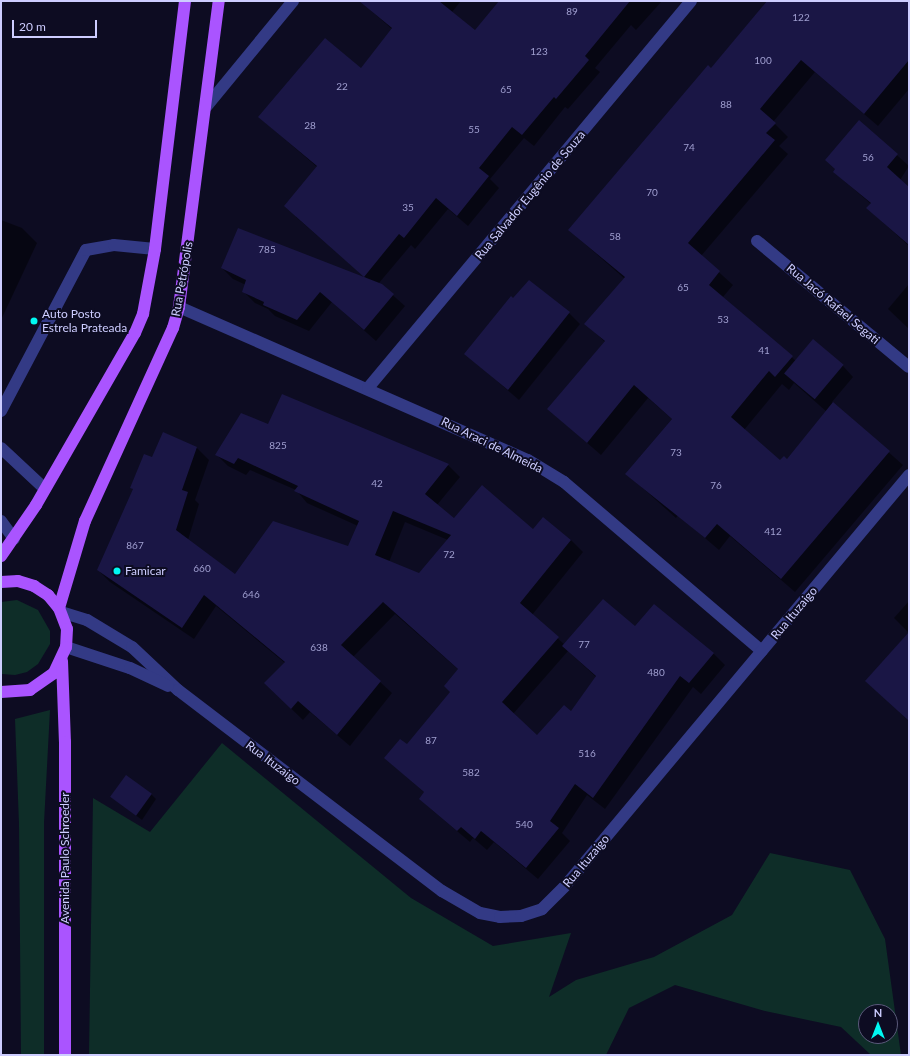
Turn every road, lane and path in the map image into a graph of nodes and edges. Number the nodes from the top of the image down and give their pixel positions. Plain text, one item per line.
1 (185, 1) edge
2 (219, 1) edge
3 (293, 1) edge
4 (691, 1) edge
5 (206, 107) junction
6 (757, 241) dead end
7 (155, 249) junction
8 (178, 307) junction
9 (909, 367) edge
10 (368, 388) junction
11 (1, 411) edge
12 (1, 448) edge
13 (909, 475) edge
14 (45, 489) junction
15 (1, 521) edge
16 (14, 539) junction
17 (1, 556) edge
18 (1, 582) edge
19 (60, 610) junction
20 (66, 647) junction
21 (762, 651) junction
22 (62, 661) junction
23 (178, 690) junction
24 (1, 692) edge
25 (65, 1055) edge

1 - 7 main road
2 - 5 main road, Rua Petrópolis
3 - 5 street
4 - 10 street, Rua Salvador Eugênio de Souza
5 - 8 main road, Rua Petrópolis
6 - 9 street, Rua Jacó Rafael Segati
7 - 11 street
7 - 14 main road
8 - 10 street, Rua Araci de Almeida
8 - 19 main road, Rua Petrópolis
10 - 21 street, Rua Araci de Almeida
12 - 14 street
13 - 21 street, Rua Ituzaigo
14 - 16 main road
15 - 16 street
16 - 17 main road
18 - 19 main road
19 - 20 main road
19 - 23 street, Rua Ituzaigo
20 - 22 main road
20 - 23 street, Rua Ituzaigo
21 - 23 street, Rua Ituzaigo
22 - 24 main road
22 - 25 main road, Avenida Paulo Schroeder

